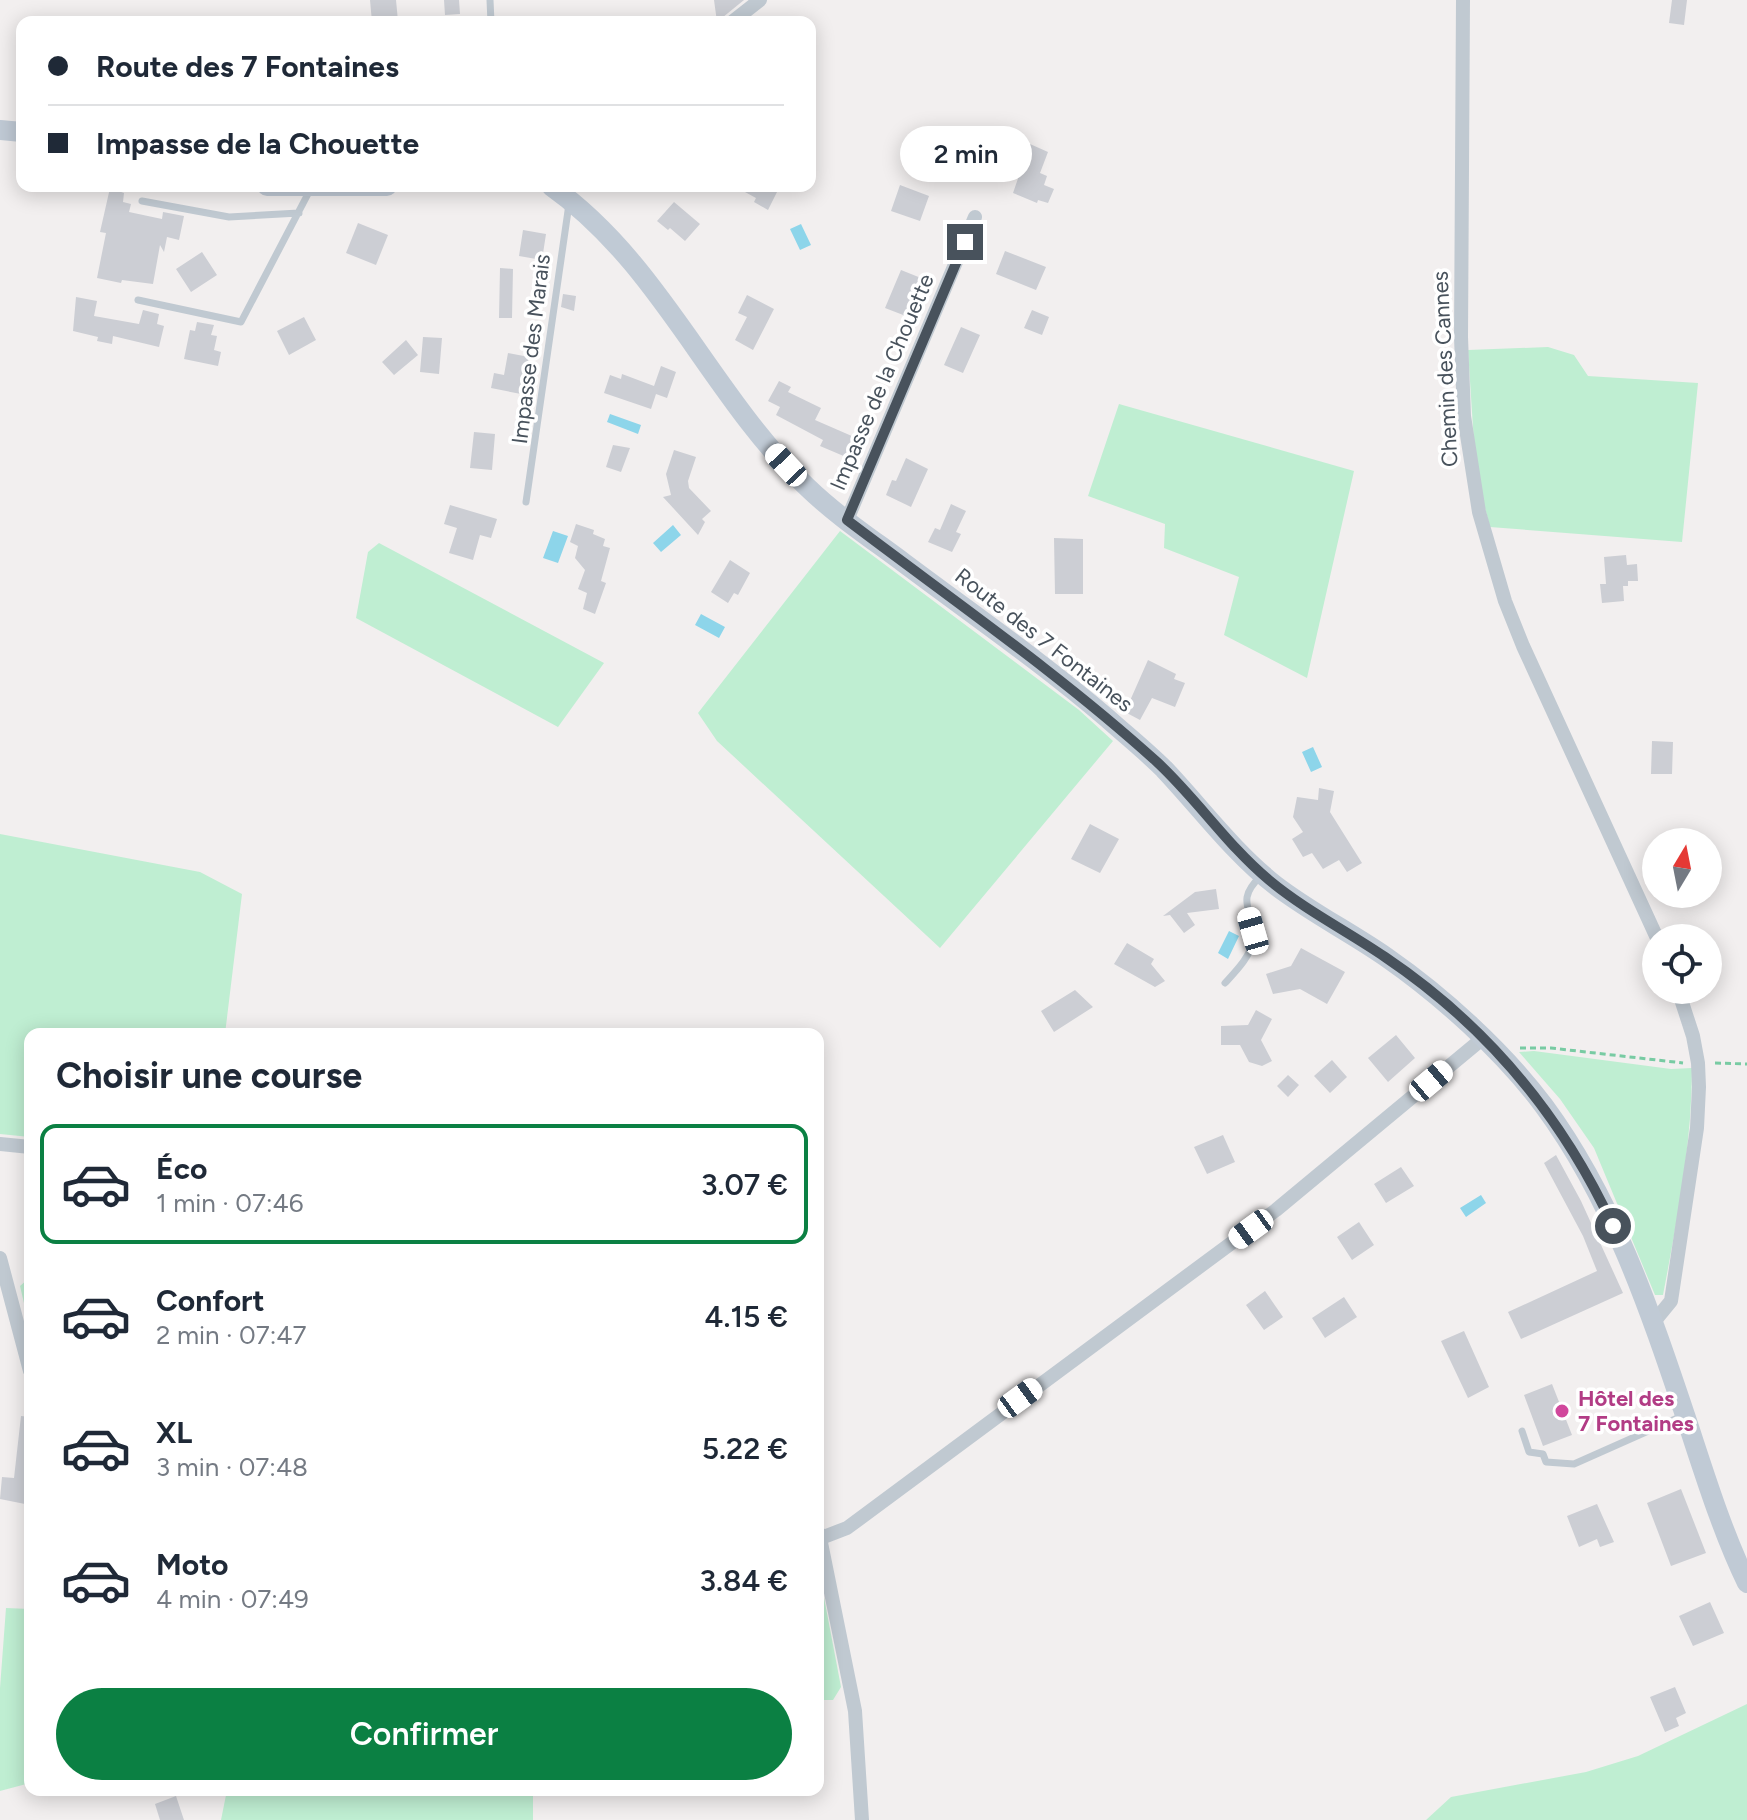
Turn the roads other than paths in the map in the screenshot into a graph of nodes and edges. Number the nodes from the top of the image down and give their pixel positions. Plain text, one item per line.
1 (760, 0) edge
2 (1463, 0) edge
3 (740, 16) edge
4 (310, 192) edge
5 (560, 192) edge
6 (570, 199) junction
7 (142, 201) dead end
8 (299, 213) junction
9 (975, 217) dead end
10 (138, 300) dead end
11 (526, 502) dead end
12 (847, 520) junction
13 (1263, 875) junction
14 (1651, 924) edge
15 (1225, 983) dead end
16 (1682, 1004) edge
17 (1482, 1039) junction
18 (0, 1144) edge
19 (24, 1146) edge
20 (0, 1258) edge
21 (1653, 1323) junction
22 (24, 1348) edge
23 (1685, 1415) junction
24 (1522, 1431) dead end
25 (824, 1534) edge
26 (824, 1555) edge
27 (1747, 1583) edge
28 (862, 1820) edge

1 - 3 street
2 - 14 street, Chemin des Cannes
4 - 8 lane
5 - 6 street, Route des 7 Fontaines
6 - 11 lane, Impasse des Marais
6 - 12 street, Route des 7 Fontaines
7 - 8 lane
8 - 10 lane
9 - 12 street, Impasse de la Chouette
12 - 13 street, Route des 7 Fontaines
13 - 15 lane
13 - 17 street, Route des 7 Fontaines
16 - 21 street
17 - 21 street, Route des 7 Fontaines
17 - 25 street
18 - 19 street
20 - 22 street
21 - 23 street, Route des 7 Fontaines
23 - 24 lane
23 - 27 street, Route des 7 Fontaines
26 - 28 street

